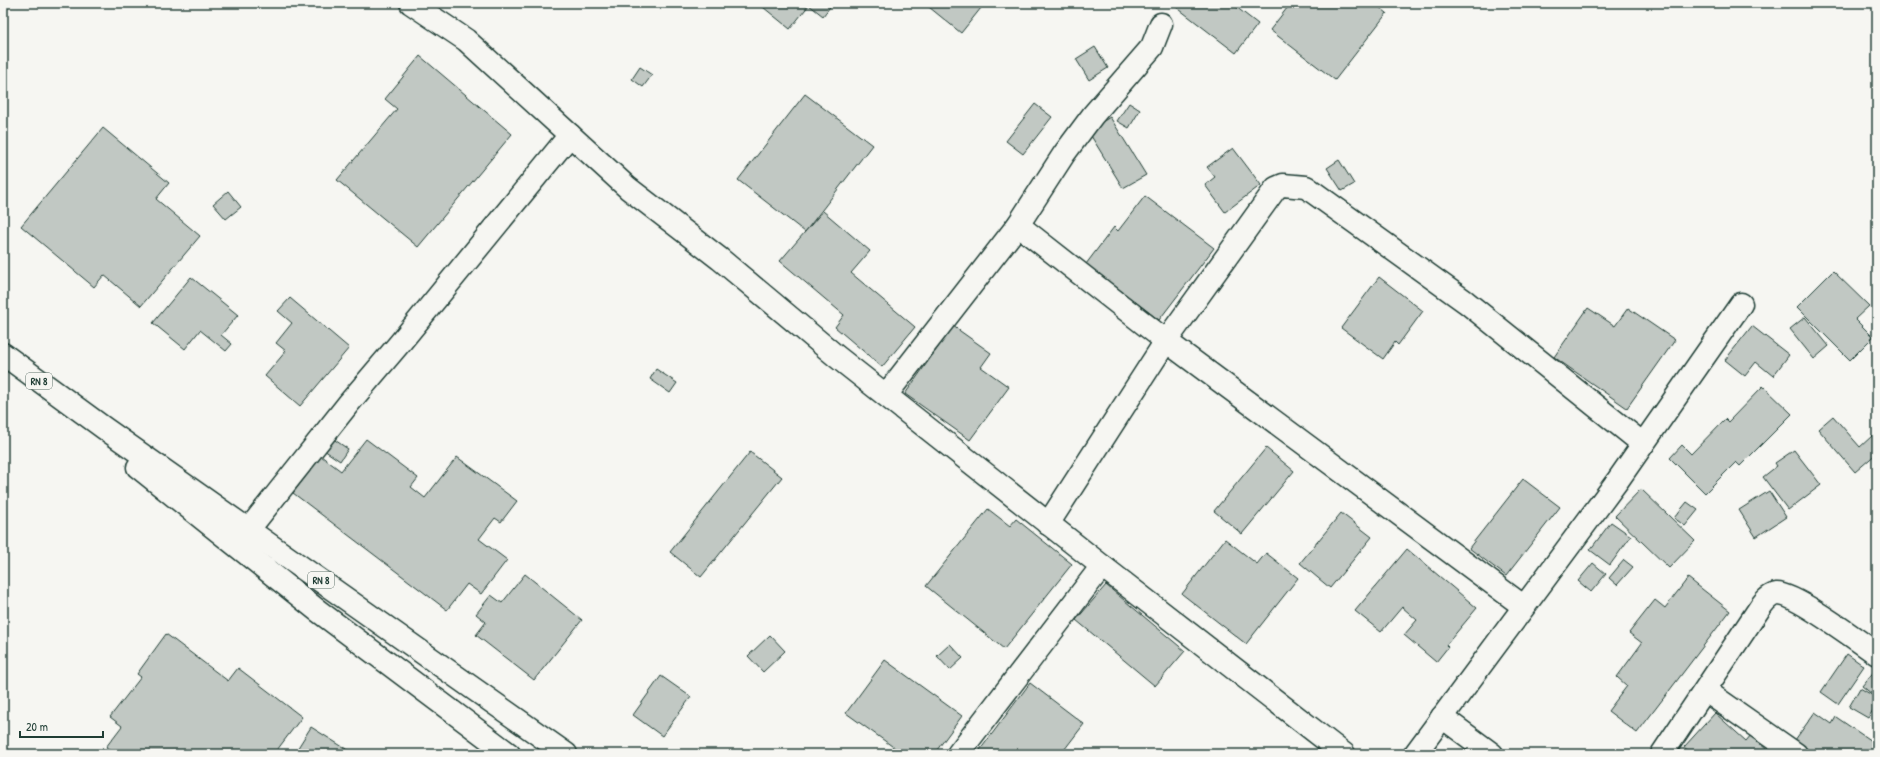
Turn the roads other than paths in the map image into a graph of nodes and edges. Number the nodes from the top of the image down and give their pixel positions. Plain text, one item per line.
1 (411, 3) edge
2 (1161, 24) dead end
3 (570, 135) junction
4 (1018, 225) junction
5 (1741, 304) dead end
6 (1166, 341) junction
7 (3, 354) edge
8 (886, 396) junction
9 (75, 408) junction
10 (1643, 444) junction
11 (1048, 524) junction
12 (249, 529) junction
13 (1102, 566) junction
14 (1523, 606) junction
15 (1877, 654) edge
16 (1706, 691) junction
17 (1442, 717) junction
18 (508, 754) edge
19 (566, 754) edge
20 (958, 754) edge
21 (1344, 754) edge
22 (1415, 754) edge
23 (1492, 754) edge
24 (1662, 754) edge
25 (1796, 754) edge

1 - 3 street
2 - 4 street
3 - 8 street
3 - 12 street
4 - 6 street
4 - 8 street
5 - 10 street
6 - 10 street
6 - 11 street
6 - 14 street
7 - 9 street, RN 8
8 - 11 street
9 - 12 street, RN 8
9 - 18 street, RN 8
10 - 14 street
11 - 13 street
12 - 19 street, RN 8
13 - 20 street
13 - 21 street
14 - 17 street
15 - 16 street
16 - 24 street
16 - 25 street
17 - 22 street
17 - 23 street

